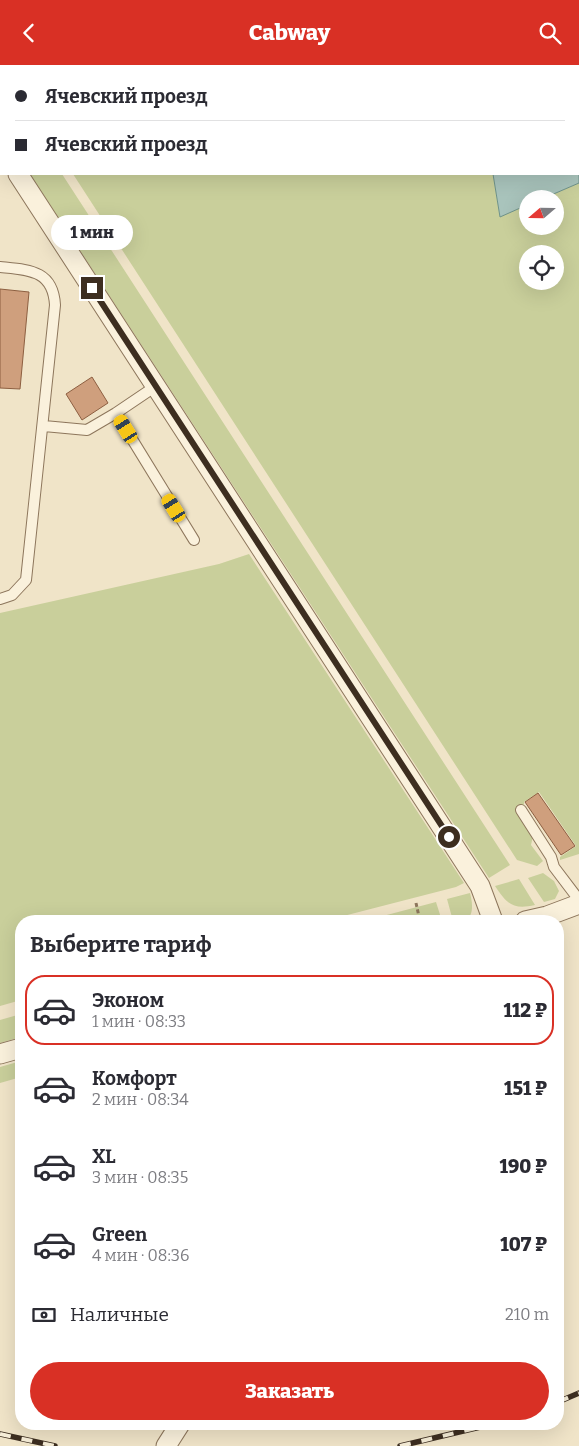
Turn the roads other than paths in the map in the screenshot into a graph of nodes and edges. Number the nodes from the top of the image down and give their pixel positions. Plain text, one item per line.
1 (19, 175) edge
2 (0, 267) edge
3 (156, 387) junction
4 (116, 413) junction
5 (44, 426) junction
6 (194, 540) dead end
7 (0, 599) edge
8 (521, 810) dead end
9 (579, 902) edge
10 (491, 915) edge
11 (549, 915) edge
12 (15, 1050) edge
13 (0, 1054) edge
14 (176, 1430) edge
15 (166, 1446) edge

1 - 3 street
2 - 5 lane
3 - 4 lane
3 - 10 street
4 - 5 lane
4 - 6 lane
5 - 7 lane
8 - 9 lane
9 - 11 street
12 - 13 street
14 - 15 street

